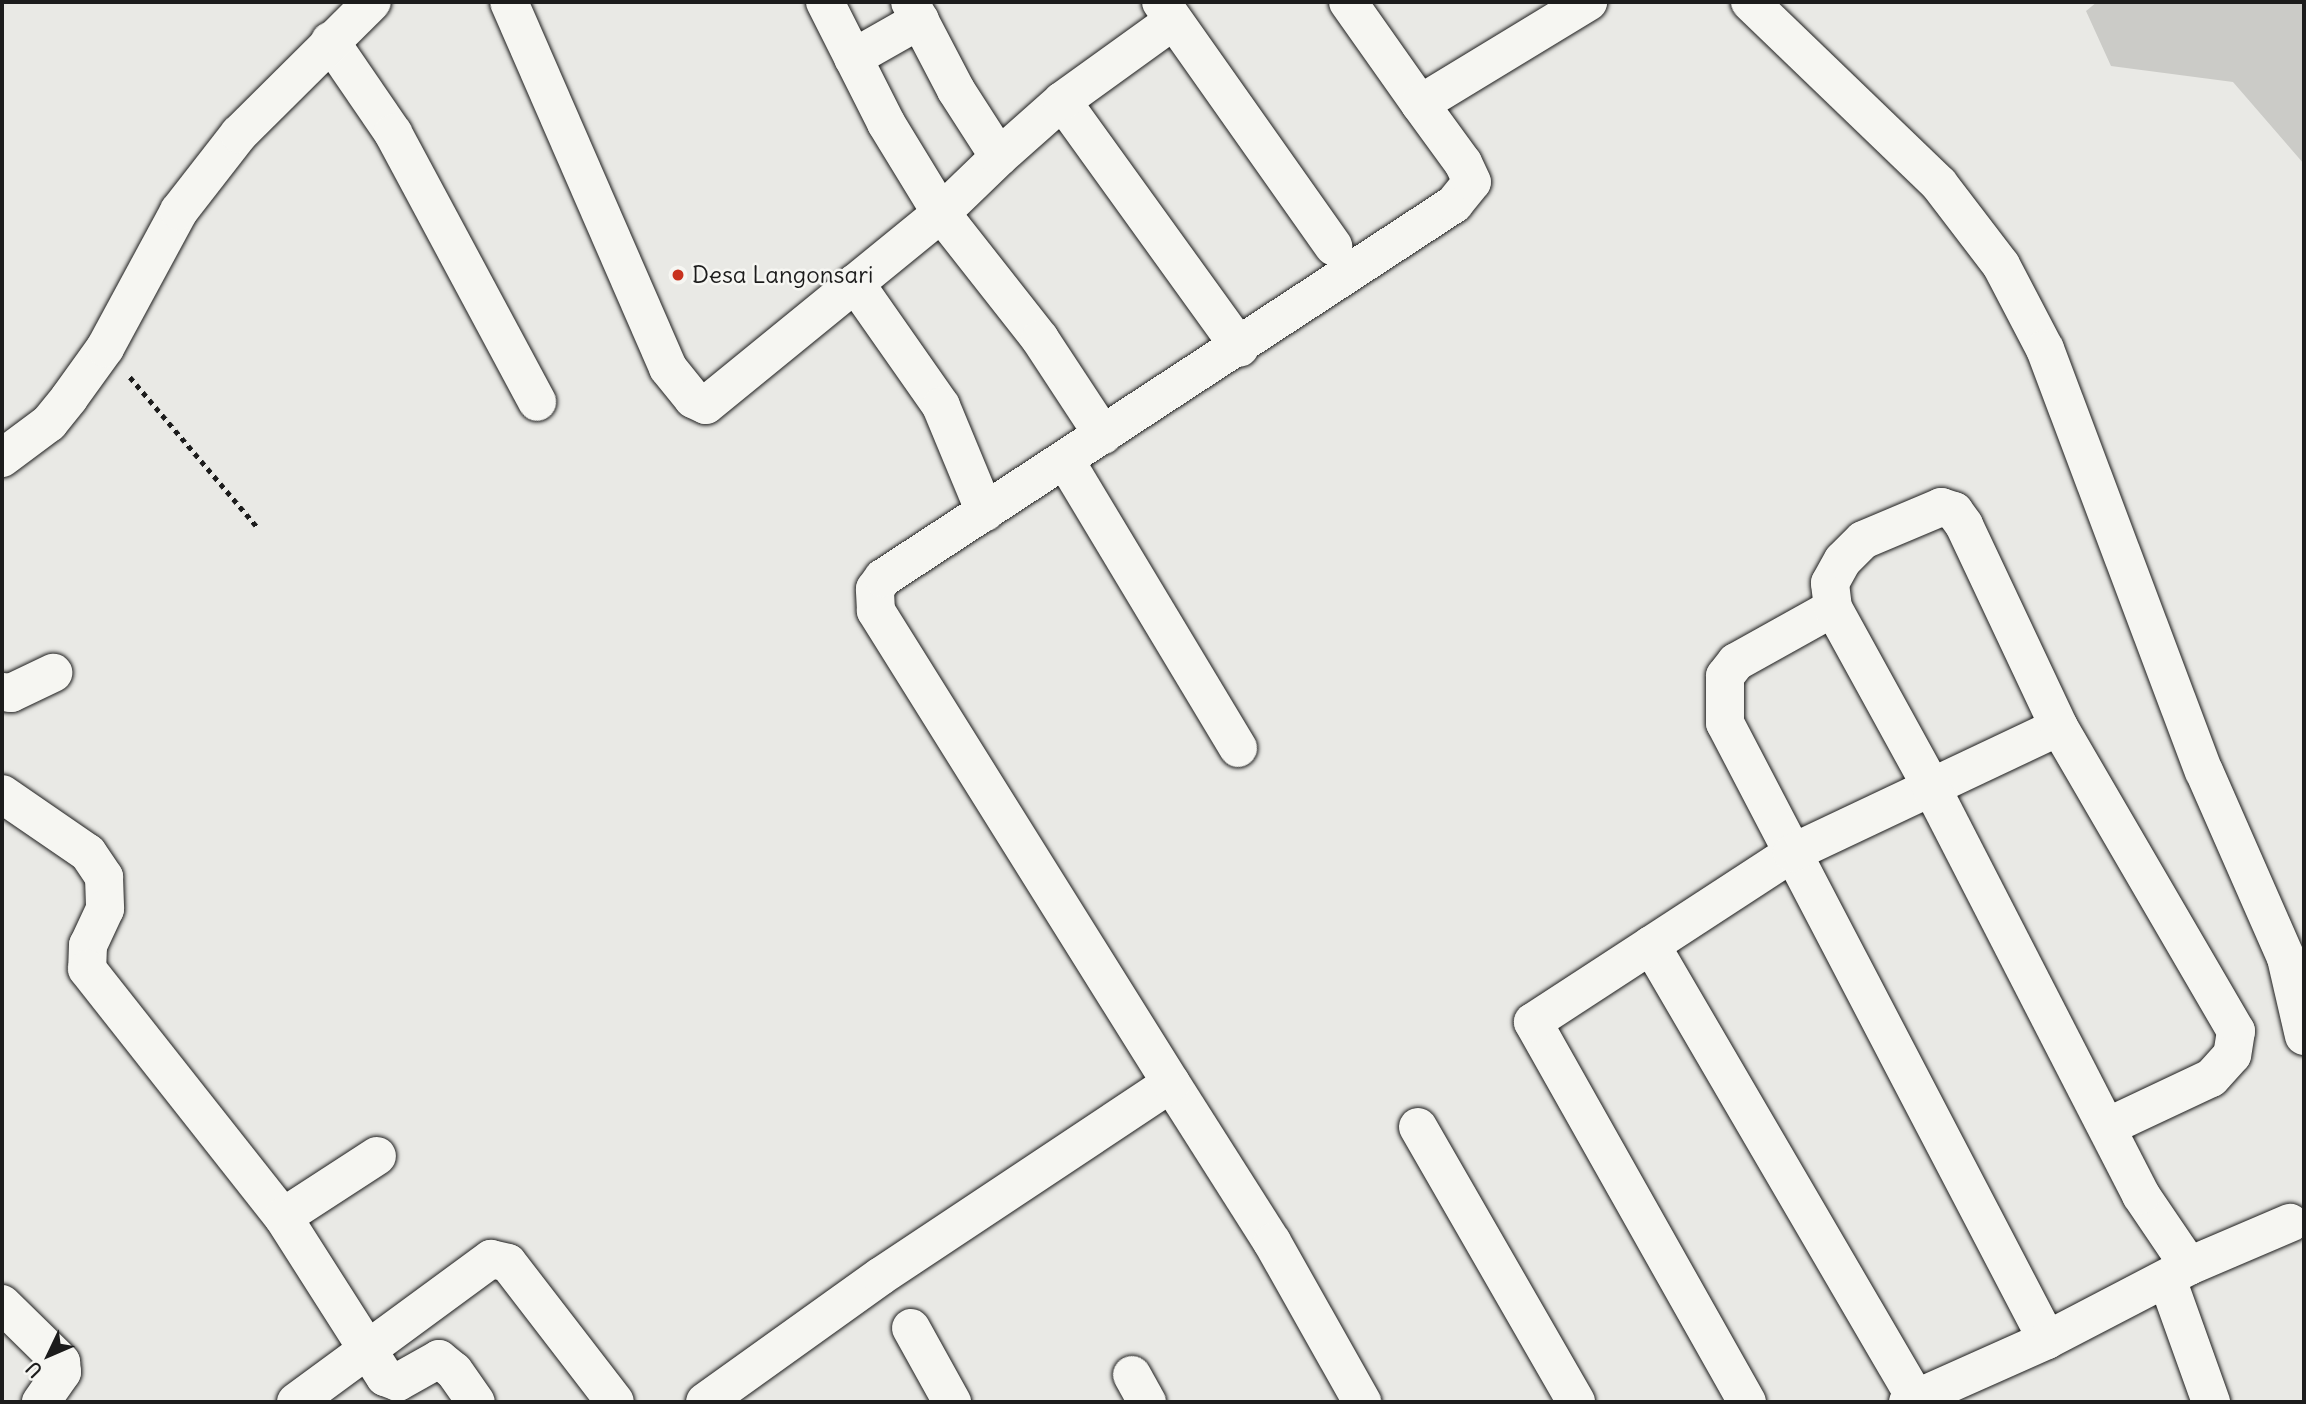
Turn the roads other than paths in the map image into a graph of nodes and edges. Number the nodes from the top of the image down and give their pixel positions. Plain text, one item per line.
1 (372, 2) edge
2 (509, 2) edge
3 (825, 2) edge
4 (1348, 2) edge
5 (1588, 2) edge
6 (1758, 4) edge
7 (915, 11) edge
8 (1167, 11) edge
9 (330, 41) junction
10 (853, 58) junction
11 (1062, 101) junction
12 (1420, 104) junction
13 (999, 157) junction
14 (941, 213) junction
15 (1333, 246) dead end
16 (855, 283) junction
17 (1240, 348) junction
18 (537, 402) dead end
19 (1102, 435) junction
20 (2, 458) edge
21 (1065, 460) junction
22 (985, 512) junction
23 (1833, 608) junction
24 (53, 673) dead end
25 (2, 692) edge
26 (2059, 727) junction
27 (1238, 748) dead end
28 (1931, 786) junction
29 (2, 794) edge
30 (1792, 853) junction
31 (1651, 945) junction
32 (2304, 1036) edge
33 (1171, 1083) junction
34 (2109, 1126) junction
35 (1419, 1127) dead end
36 (377, 1156) dead end
37 (283, 1217) junction
38 (2290, 1223) dead end
39 (2178, 1273) junction
40 (2, 1304) edge
41 (911, 1328) dead end
42 (2047, 1339) junction
43 (365, 1350) junction
44 (1912, 1400) edge
45 (41, 1402) edge
46 (296, 1402) edge
47 (476, 1402) edge
48 (615, 1402) edge
49 (705, 1402) edge
50 (952, 1402) edge
51 (1362, 1402) edge
52 (1576, 1402) edge
53 (1747, 1402) edge
54 (2211, 1402) edge

1 - 9 street
2 - 16 street
3 - 10 street
4 - 12 street
5 - 12 street
6 - 32 street
7 - 10 street
7 - 13 street
8 - 11 street
8 - 15 street
9 - 18 street
9 - 20 street
10 - 14 street
11 - 13 street
11 - 17 street
12 - 17 street
13 - 14 street
14 - 16 street
14 - 19 street
16 - 22 street
17 - 19 street
19 - 21 street
21 - 22 street
21 - 27 street
22 - 33 street
23 - 26 street
23 - 28 street
23 - 30 street
24 - 25 street
26 - 28 street
26 - 34 street
28 - 30 street
28 - 34 street
29 - 37 street
30 - 31 street
30 - 42 street
31 - 44 street
31 - 53 street
33 - 49 street
33 - 51 street
34 - 39 street
35 - 52 street
36 - 37 street
37 - 43 street
38 - 39 street
39 - 42 street
39 - 54 street
40 - 45 street
41 - 50 street
42 - 44 street
43 - 46 street
43 - 47 street
43 - 48 street

